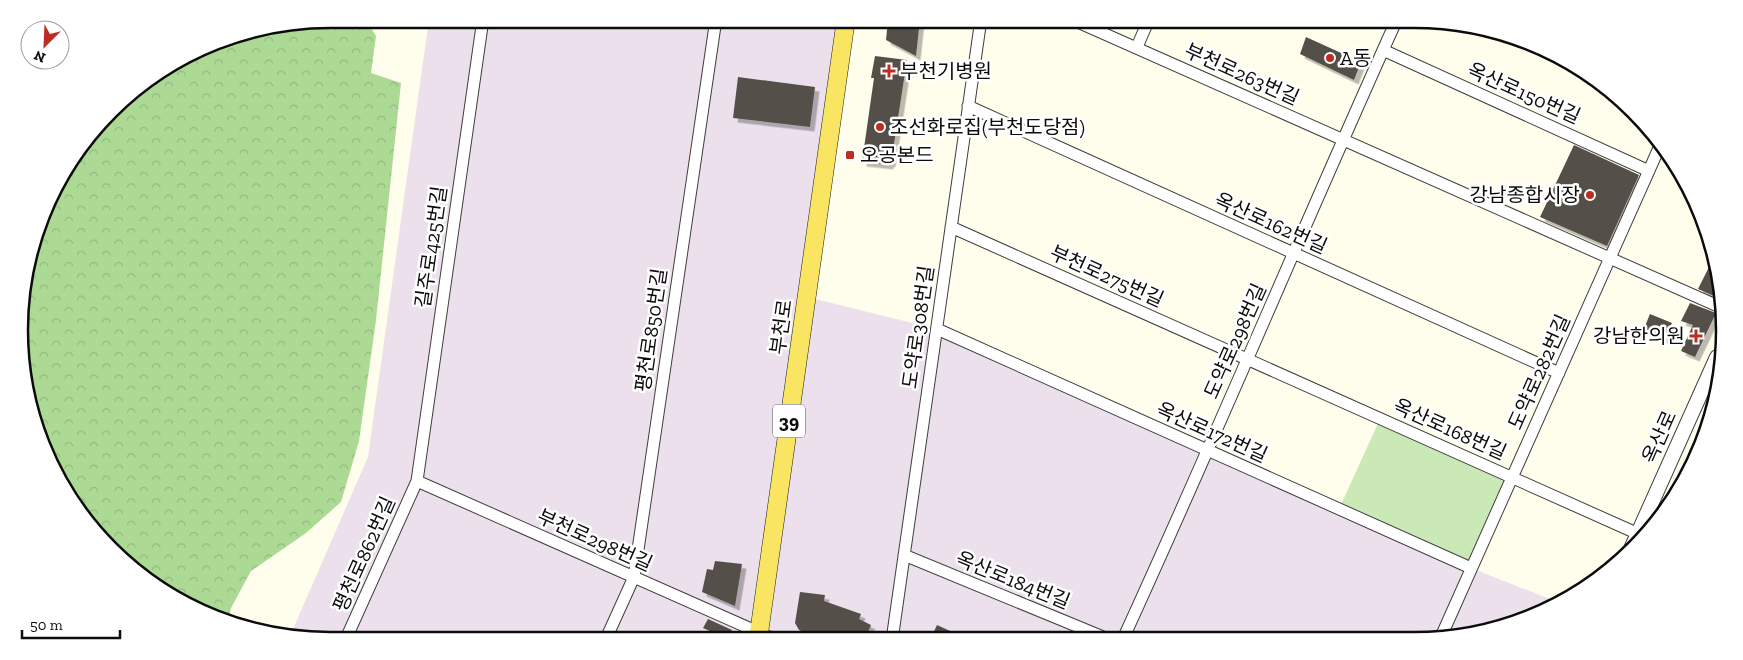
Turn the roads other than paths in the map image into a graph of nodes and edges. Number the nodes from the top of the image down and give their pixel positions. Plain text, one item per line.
1 (482, 28) edge
2 (715, 28) edge
3 (845, 28) edge
4 (979, 28) edge
5 (1091, 28) edge
6 (1145, 28) edge
7 (1393, 28) edge
8 (1136, 48) junction
9 (1383, 50) junction
10 (968, 106) junction
11 (1343, 139) junction
12 (1657, 152) edge
13 (1649, 171) junction
14 (951, 227) junction
15 (1294, 254) junction
16 (1610, 258) junction
17 (1714, 305) edge
18 (937, 329) junction
19 (1247, 359) junction
20 (1713, 365) edge
21 (1559, 373) junction
22 (1207, 450) junction
23 (1512, 478) junction
24 (417, 481) junction
25 (1645, 523) edge
26 (1636, 533) edge
27 (904, 555) junction
28 (1471, 568) junction
29 (634, 577) junction
30 (1444, 631) edge
31 (349, 632) edge
32 (610, 632) edge
33 (749, 632) edge
34 (758, 632) edge
35 (893, 632) edge
36 (1091, 632) edge
37 (1126, 632) edge

1 - 24 street, 길주로425번길
2 - 29 street, 평천로850번길
3 - 34 main road, 부천로 / 39
4 - 10 street, 도약로308번길
5 - 8 street, 부천로263번길
6 - 8 street
7 - 9 street, 도약로298번길
8 - 11 street, 부천로263번길
9 - 11 street, 도약로298번길
9 - 13 street, 옥산로150번길
10 - 14 street, 도약로308번길
10 - 15 street, 옥산로162번길
11 - 15 street, 도약로298번길
11 - 16 street, 부천로263번길
12 - 13 street, 도약로282번길
13 - 16 street, 도약로282번길
14 - 18 street, 도약로308번길
14 - 19 street, 부천로275번길
15 - 19 street, 도약로298번길
15 - 21 street, 옥산로162번길
16 - 17 street, 부천로263번길
16 - 21 street, 도약로282번길
18 - 22 street, 옥산로172번길
18 - 27 street, 도약로308번길
19 - 22 street, 도약로298번길
19 - 23 street, 옥산로168번길
20 - 25 street, 옥산로
21 - 23 street, 도약로282번길
22 - 28 street, 옥산로172번길
22 - 37 street, 도약로298번길
23 - 26 street, 옥산로168번길
23 - 28 street, 도약로282번길
24 - 29 street, 부천로298번길
24 - 31 street, 평천로862번길
27 - 35 street, 도약로308번길
27 - 36 street, 옥산로184번길
28 - 30 street, 도약로282번길
29 - 32 street, 평천로850번길
29 - 33 street, 부천로298번길

